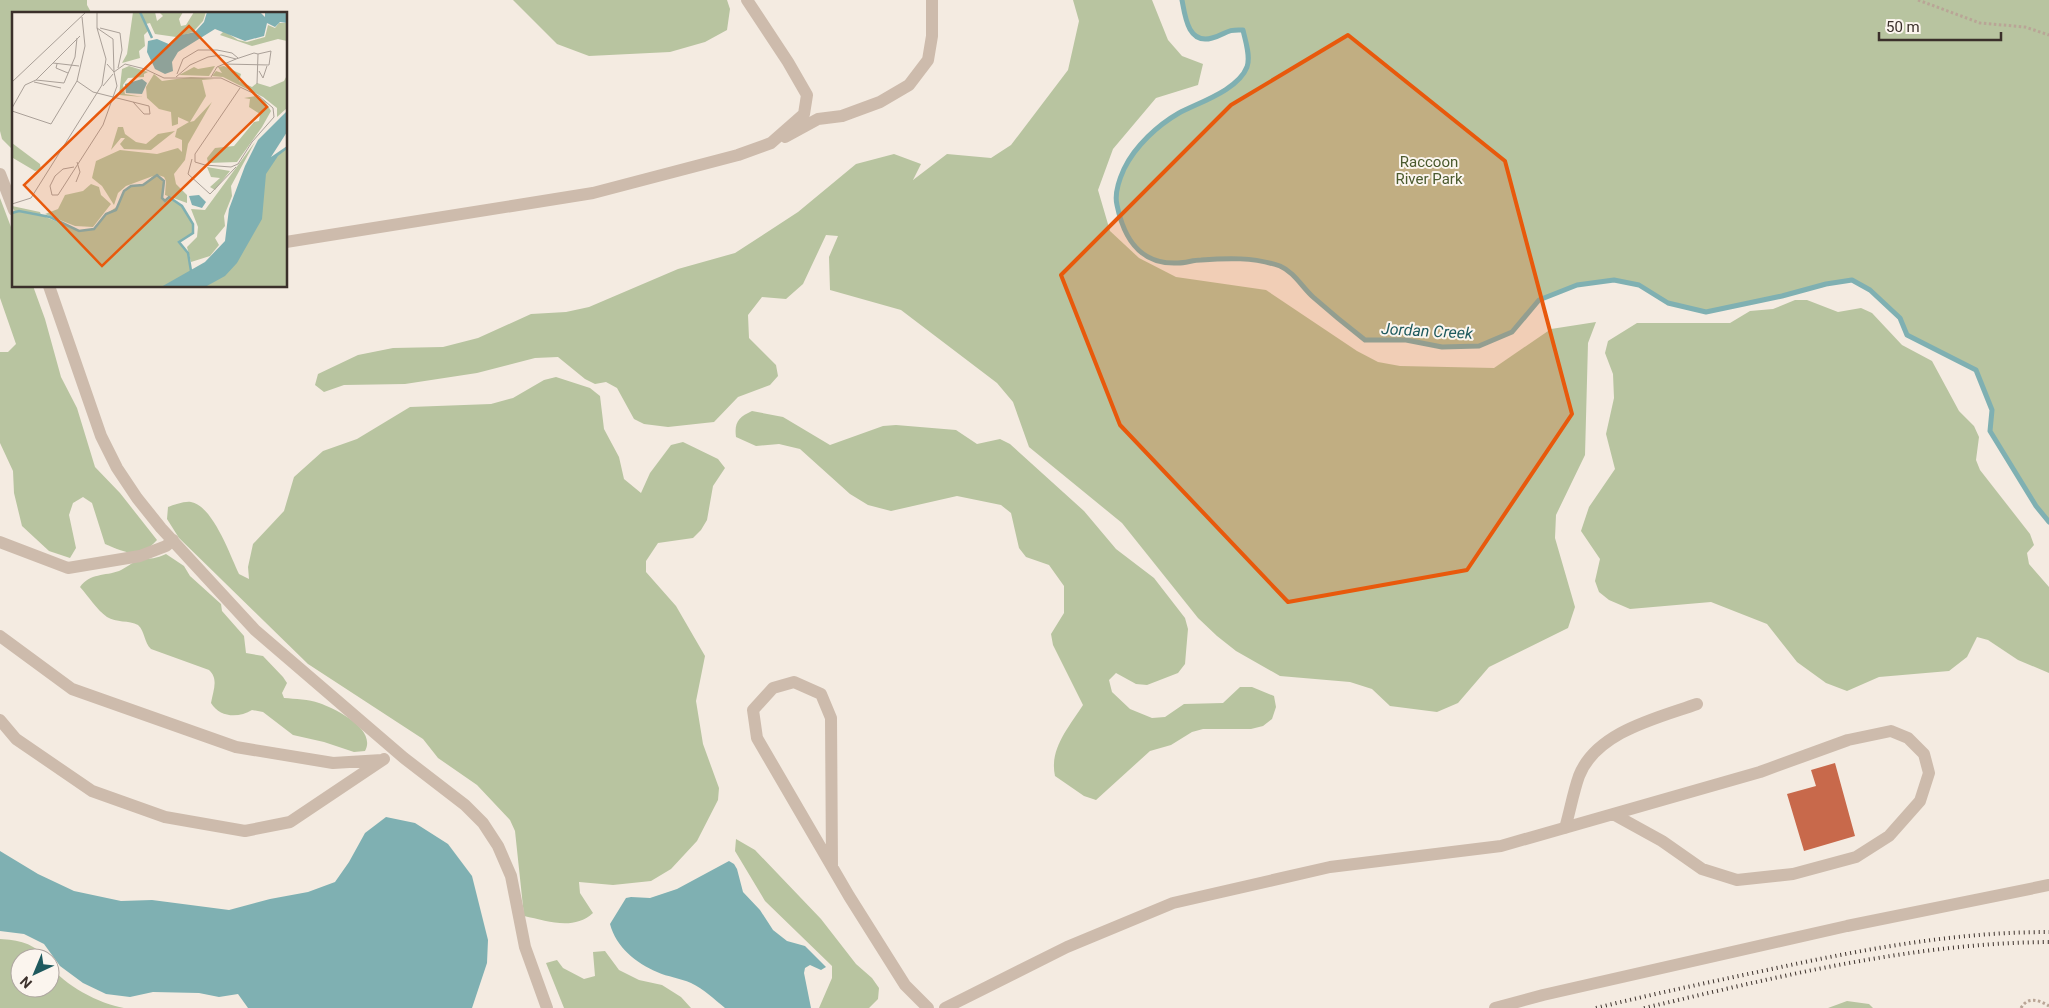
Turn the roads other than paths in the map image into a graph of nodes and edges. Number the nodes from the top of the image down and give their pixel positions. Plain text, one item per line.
1 (746, 0) edge
2 (932, 0) edge
3 (771, 144) junction
4 (0, 174) edge
5 (12, 205) edge
6 (288, 242) edge
7 (55, 288) edge
8 (0, 536) edge
9 (173, 540) junction
10 (5, 544) edge
11 (0, 636) edge
12 (1697, 704) dead end
13 (0, 720) edge
14 (404, 758) junction
15 (384, 760) junction
16 (1613, 814) junction
17 (1565, 828) junction
18 (832, 866) junction
19 (2049, 885) edge
20 (547, 1008) edge
21 (928, 1008) edge
22 (945, 1008) edge
23 (1495, 1008) edge

1 - 3 lane
2 - 3 lane
3 - 6 lane
4 - 5 lane
7 - 9 lane
8 - 10 lane
9 - 10 lane
9 - 14 lane
11 - 15 lane
12 - 17 lane
13 - 15 lane
14 - 15 lane
14 - 20 lane
16 - 16 lane
16 - 17 lane
17 - 22 lane
18 - 18 lane
18 - 21 lane
19 - 23 lane

